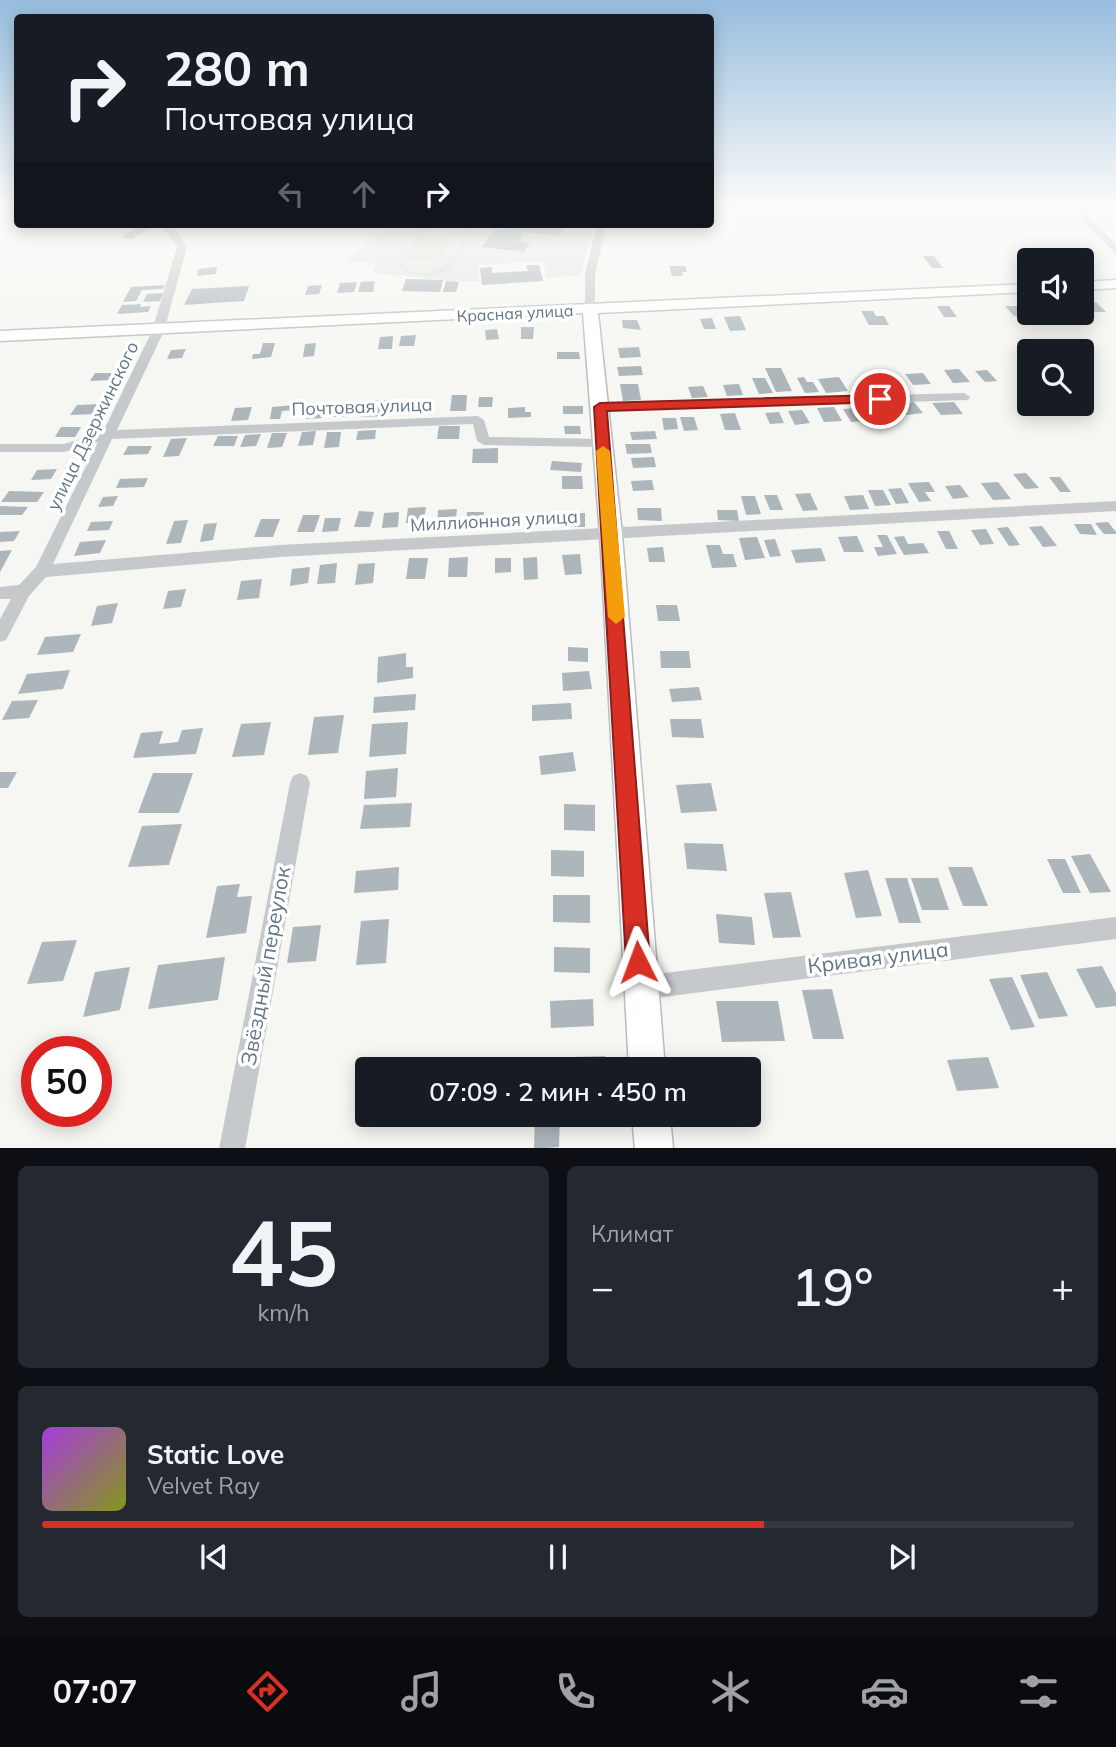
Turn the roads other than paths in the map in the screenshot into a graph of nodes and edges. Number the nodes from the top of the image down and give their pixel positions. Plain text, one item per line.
1 (178, 261) edge
2 (593, 261) edge
3 (1116, 284) edge
4 (1094, 285) edge
5 (1017, 289) edge
6 (590, 309) junction
7 (159, 331) junction
8 (0, 336) edge
9 (964, 397) dead end
10 (600, 407) junction
11 (107, 435) junction
12 (602, 443) junction
13 (0, 448) edge
14 (1116, 506) edge
15 (611, 534) junction
16 (42, 571) junction
17 (23, 592) junction
18 (0, 593) edge
19 (0, 635) edge
20 (300, 783) dead end
21 (1116, 928) edge
22 (640, 988) junction
23 (646, 1057) edge
24 (652, 1127) edge
25 (232, 1148) edge
26 (654, 1148) edge

1 - 7 street, улица Дзержинского
2 - 6 street
3 - 4 main road
5 - 6 main road, Красная улица
6 - 7 main road, Красная улица
6 - 10 main road
7 - 8 main road, Красная улица
7 - 11 street, улица Дзержинского
9 - 10 street
10 - 12 main road
11 - 12 street, Почтовая улица
11 - 13 street
11 - 16 street, улица Дзержинского
12 - 15 main road
14 - 15 street, Миллионная улица
15 - 16 street, Миллионная улица
15 - 22 main road
16 - 17 street, улица Дзержинского
17 - 18 street
17 - 19 street, улица Дзержинского
20 - 25 street, Звёздный переулок
21 - 22 street, Кривая улица
22 - 23 main road
24 - 26 main road

